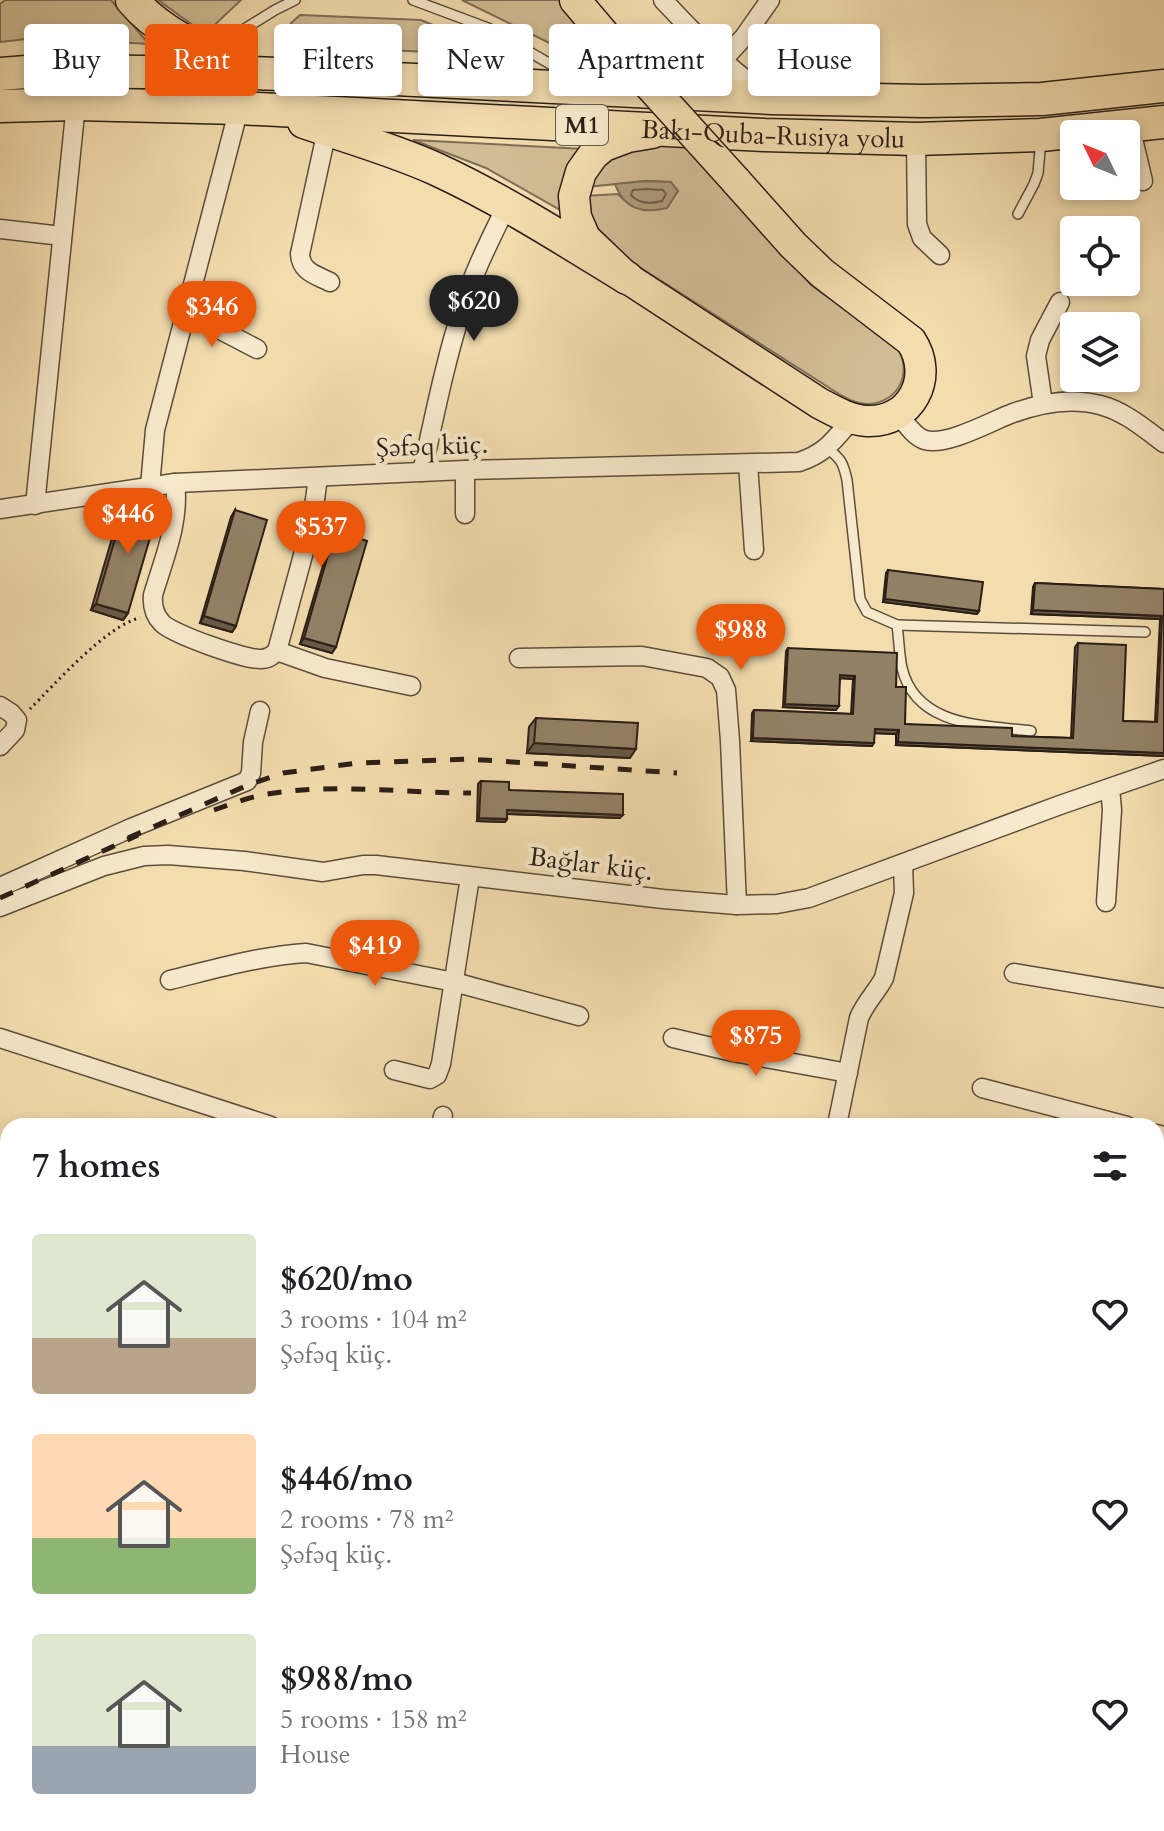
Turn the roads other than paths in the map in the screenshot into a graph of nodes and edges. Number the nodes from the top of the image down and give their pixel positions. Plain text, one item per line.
1 (132, 0) edge
2 (295, 0) edge
3 (413, 0) edge
4 (575, 0) edge
5 (663, 0) edge
6 (770, 0) edge
7 (157, 24) edge
8 (251, 24) edge
9 (686, 24) edge
10 (732, 50) edge
11 (145, 64) edge
12 (549, 64) edge
13 (732, 69) edge
14 (258, 73) edge
15 (0, 74) edge
16 (549, 86) edge
17 (1164, 86) edge
18 (732, 96) edge
19 (772, 98) junction
20 (76, 104) junction
21 (0, 106) edge
22 (253, 109) junction
23 (1164, 122) edge
24 (1140, 125) edge
25 (327, 130) junction
26 (674, 130) junction
27 (1060, 133) edge
28 (1041, 135) junction
29 (916, 139) junction
30 (1140, 168) edge
31 (1143, 181) dead end
32 (506, 207) junction
33 (1018, 214) dead end
34 (0, 229) edge
35 (62, 236) junction
36 (940, 255) dead end
37 (627, 278) junction
38 (330, 282) dead end
39 (1060, 302) dead end
40 (186, 312) junction
41 (257, 349) dead end
42 (1043, 404) junction
43 (898, 414) junction
44 (852, 419) junction
45 (1164, 443) edge
46 (827, 448) junction
47 (748, 464) junction
48 (465, 470) junction
49 (422, 472) junction
50 (318, 477) junction
51 (175, 483) junction
52 (150, 486) junction
53 (35, 505) junction
54 (0, 509) edge
55 (465, 514) dead end
56 (754, 550) dead end
57 (897, 625) junction
58 (1145, 632) dead end
59 (277, 651) junction
60 (519, 658) dead end
61 (411, 686) dead end
62 (0, 706) edge
63 (260, 711) dead end
64 (1031, 731) dead end
65 (0, 746) edge
66 (1164, 769) edge
67 (1110, 788) junction
68 (903, 864) junction
69 (470, 877) junction
70 (0, 887) edge
71 (1106, 902) dead end
72 (737, 905) junction
73 (0, 907) edge
74 (1014, 973) dead end
75 (170, 980) dead end
76 (454, 982) junction
77 (1164, 998) edge
78 (579, 1016) dead end
79 (0, 1038) edge
80 (673, 1038) dead end
81 (394, 1070) dead end
82 (848, 1073) junction
83 (982, 1088) dead end
84 (246, 1118) edge
85 (838, 1118) edge
86 (1096, 1118) edge

1 - 7 highway
2 - 8 lane
3 - 12 lane
4 - 43 main road, bridge
5 - 9 street
6 - 10 street
11 - 15 highway, Bakı-Quba-Rusiya yolu / M1
13 - 19 street
14 - 16 highway, Bakı-Quba-Rusiya yolu / M1
17 - 19 highway, Bakı-Quba-Rusiya yolu / M1
18 - 19 highway, Bakı-Quba-Rusiya yolu / M1
20 - 21 highway, Bakı-Quba-Rusiya yolu / M1
20 - 22 highway, Bakı-Quba-Rusiya yolu / M1
20 - 35 street
22 - 25 highway
22 - 26 highway, Bakı-Quba-Rusiya yolu / M1
22 - 40 street
23 - 24 highway, Bakı-Quba-Rusiya yolu / M1
25 - 32 highway
25 - 38 street
26 - 29 highway, Bakı-Quba-Rusiya yolu / M1
26 - 37 main road
27 - 28 highway, Bakı-Quba-Rusiya yolu / M1
28 - 29 highway, Bakı-Quba-Rusiya yolu / M1
28 - 33 lane
29 - 36 street
30 - 31 street
32 - 37 highway
32 - 49 street
34 - 35 street
35 - 53 street
37 - 44 main road
39 - 42 street
40 - 41 street
40 - 52 street
42 - 43 street
42 - 45 street
43 - 44 main road
44 - 46 street, Şəfəq küç.
46 - 47 street, Şəfəq küç.
46 - 57 lane
47 - 48 street, Şəfəq küç.
47 - 56 street
48 - 49 street, Şəfəq küç.
48 - 55 street
49 - 50 street, Şəfəq küç.
50 - 51 street, Şəfəq küç.
50 - 59 street
51 - 52 street, Şəfəq küç.
51 - 59 street
52 - 53 street, Şəfəq küç.
53 - 54 street, Şəfəq küç.
57 - 58 lane
57 - 64 lane
59 - 61 street
60 - 72 street
62 - 65 street
63 - 70 street
66 - 67 street, Bağlar küç.
67 - 68 street, Bağlar küç.
67 - 71 street
68 - 72 street, Bağlar küç.
68 - 82 street
69 - 72 street, Bağlar küç.
69 - 73 street, Bağlar küç.
69 - 76 street
74 - 77 street
75 - 76 street
76 - 78 street
76 - 81 street
79 - 84 street
80 - 82 street
82 - 85 street
83 - 86 street

